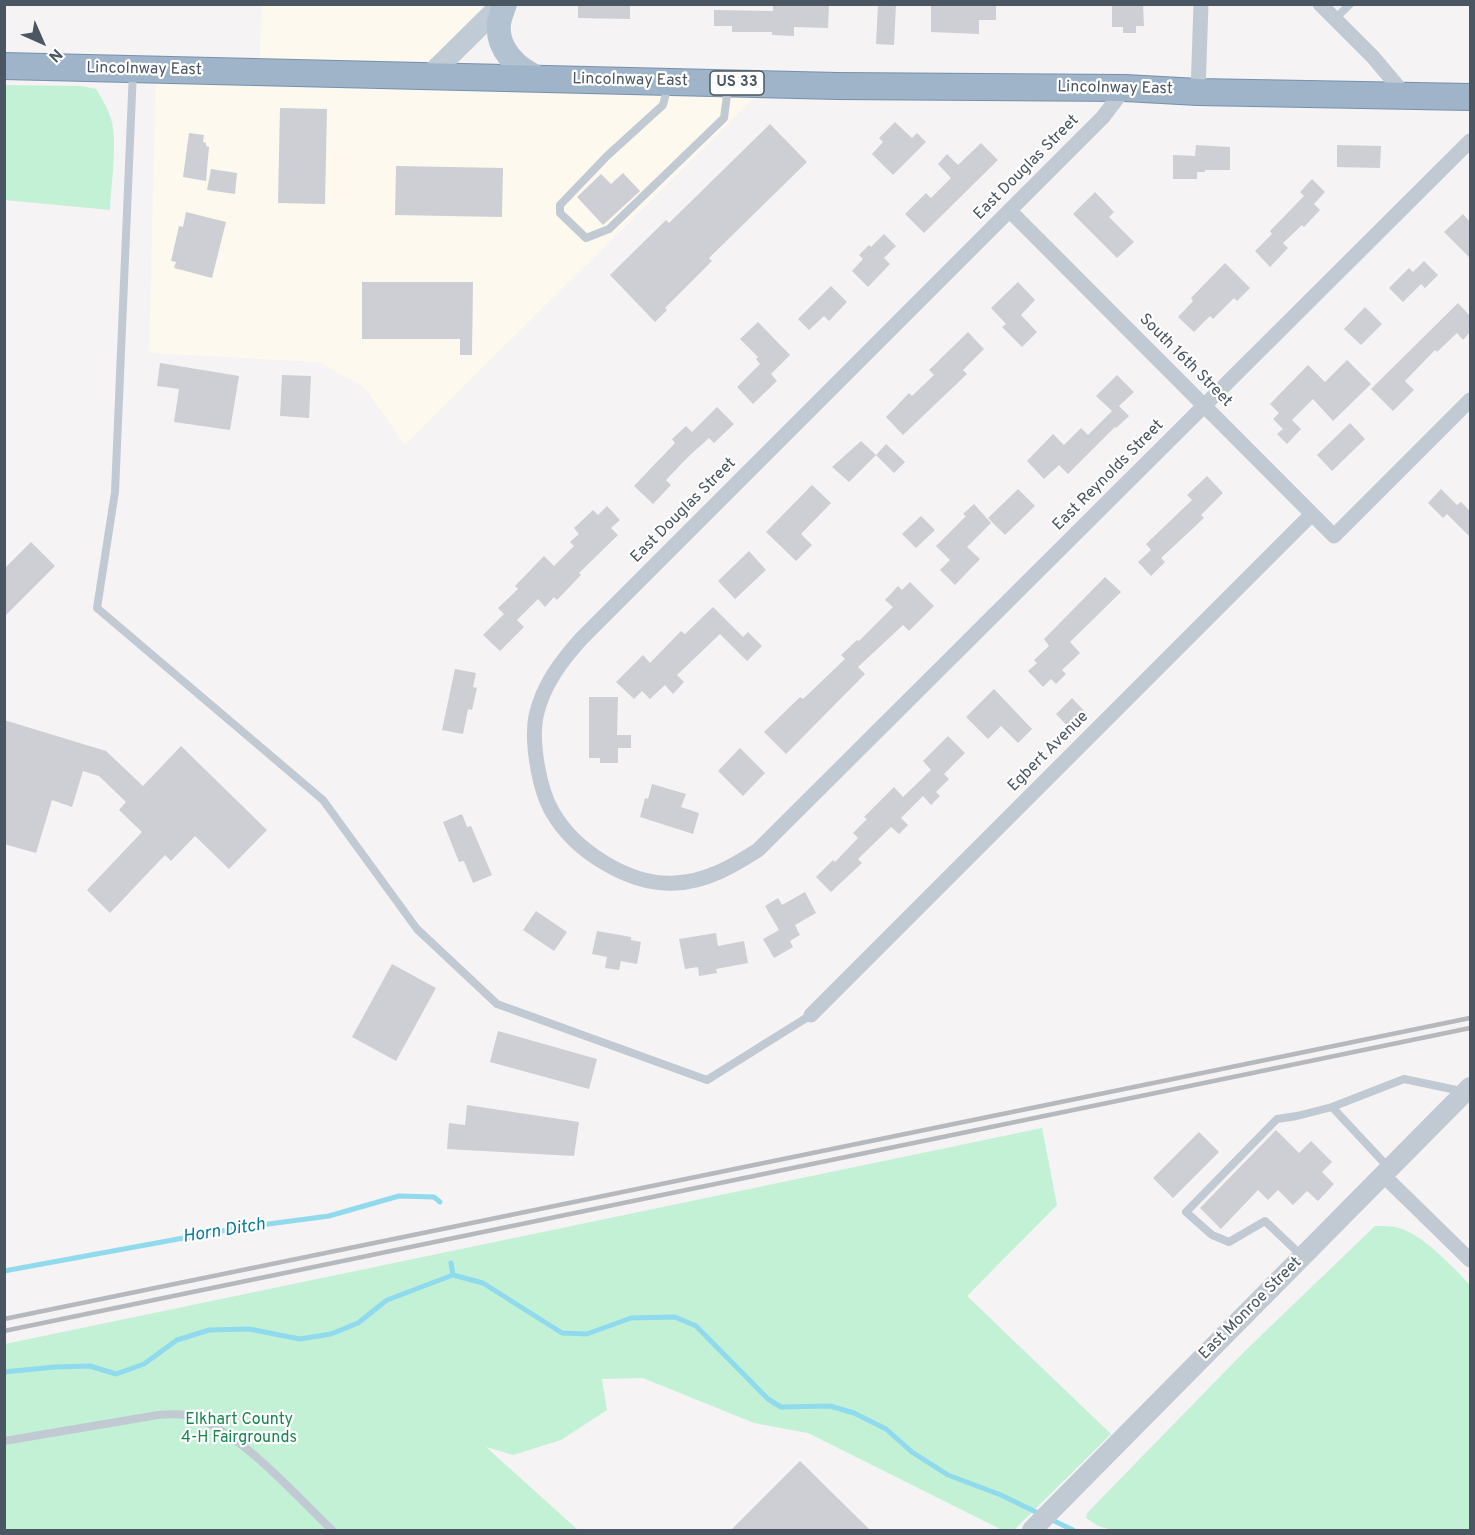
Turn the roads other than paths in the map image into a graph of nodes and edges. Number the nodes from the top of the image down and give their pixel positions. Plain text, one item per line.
1 (504, 4) edge
2 (1201, 4) edge
3 (1320, 4) edge
4 (1350, 4) edge
5 (1335, 19) junction
6 (4, 66) edge
7 (133, 70) junction
8 (429, 76) junction
9 (538, 78) junction
10 (669, 81) junction
11 (729, 83) junction
12 (1125, 88) junction
13 (1198, 92) junction
14 (1405, 95) junction
15 (1470, 97) edge
16 (1470, 141) edge
17 (1010, 211) junction
18 (1470, 400) edge
19 (1204, 406) junction
20 (1312, 514) junction
21 (774, 836) joint
22 (811, 1015) joint
23 (1468, 1090) edge
24 (1332, 1107) junction
25 (1386, 1172) junction
26 (1302, 1257) junction
27 (1470, 1260) edge
28 (4, 1441) edge
29 (332, 1530) edge
30 (1032, 1530) edge

1 - 8 main road
1 - 9 main road
2 - 13 street
3 - 5 street
4 - 5 lane
5 - 14 street
6 - 7 highway, Lincolnway East / US 33
7 - 8 highway, Lincolnway East / US 33
7 - 22 lane
8 - 9 highway, Lincolnway East / US 33
9 - 10 highway, Lincolnway East / US 33
10 - 11 highway, Lincolnway East / US 33
10 - 11 lane
11 - 12 highway, Lincolnway East / US 33
12 - 13 highway, Lincolnway East / US 33
12 - 17 street, East Douglas Street
13 - 14 highway, Lincolnway East / US 33
14 - 15 highway, Lincolnway East / US 33
16 - 19 street, East Reynolds Street
17 - 19 street, South 16th Street
17 - 21 street, East Douglas Street
18 - 20 street, South 16th Street
19 - 20 street, South 16th Street
19 - 21 street, East Reynolds Street
20 - 22 street, Egbert Avenue
23 - 24 lane
23 - 25 street, East Monroe Street
24 - 25 lane
24 - 26 lane
25 - 26 street, East Monroe Street
25 - 27 street
26 - 30 street, East Monroe Street
28 - 29 lane

